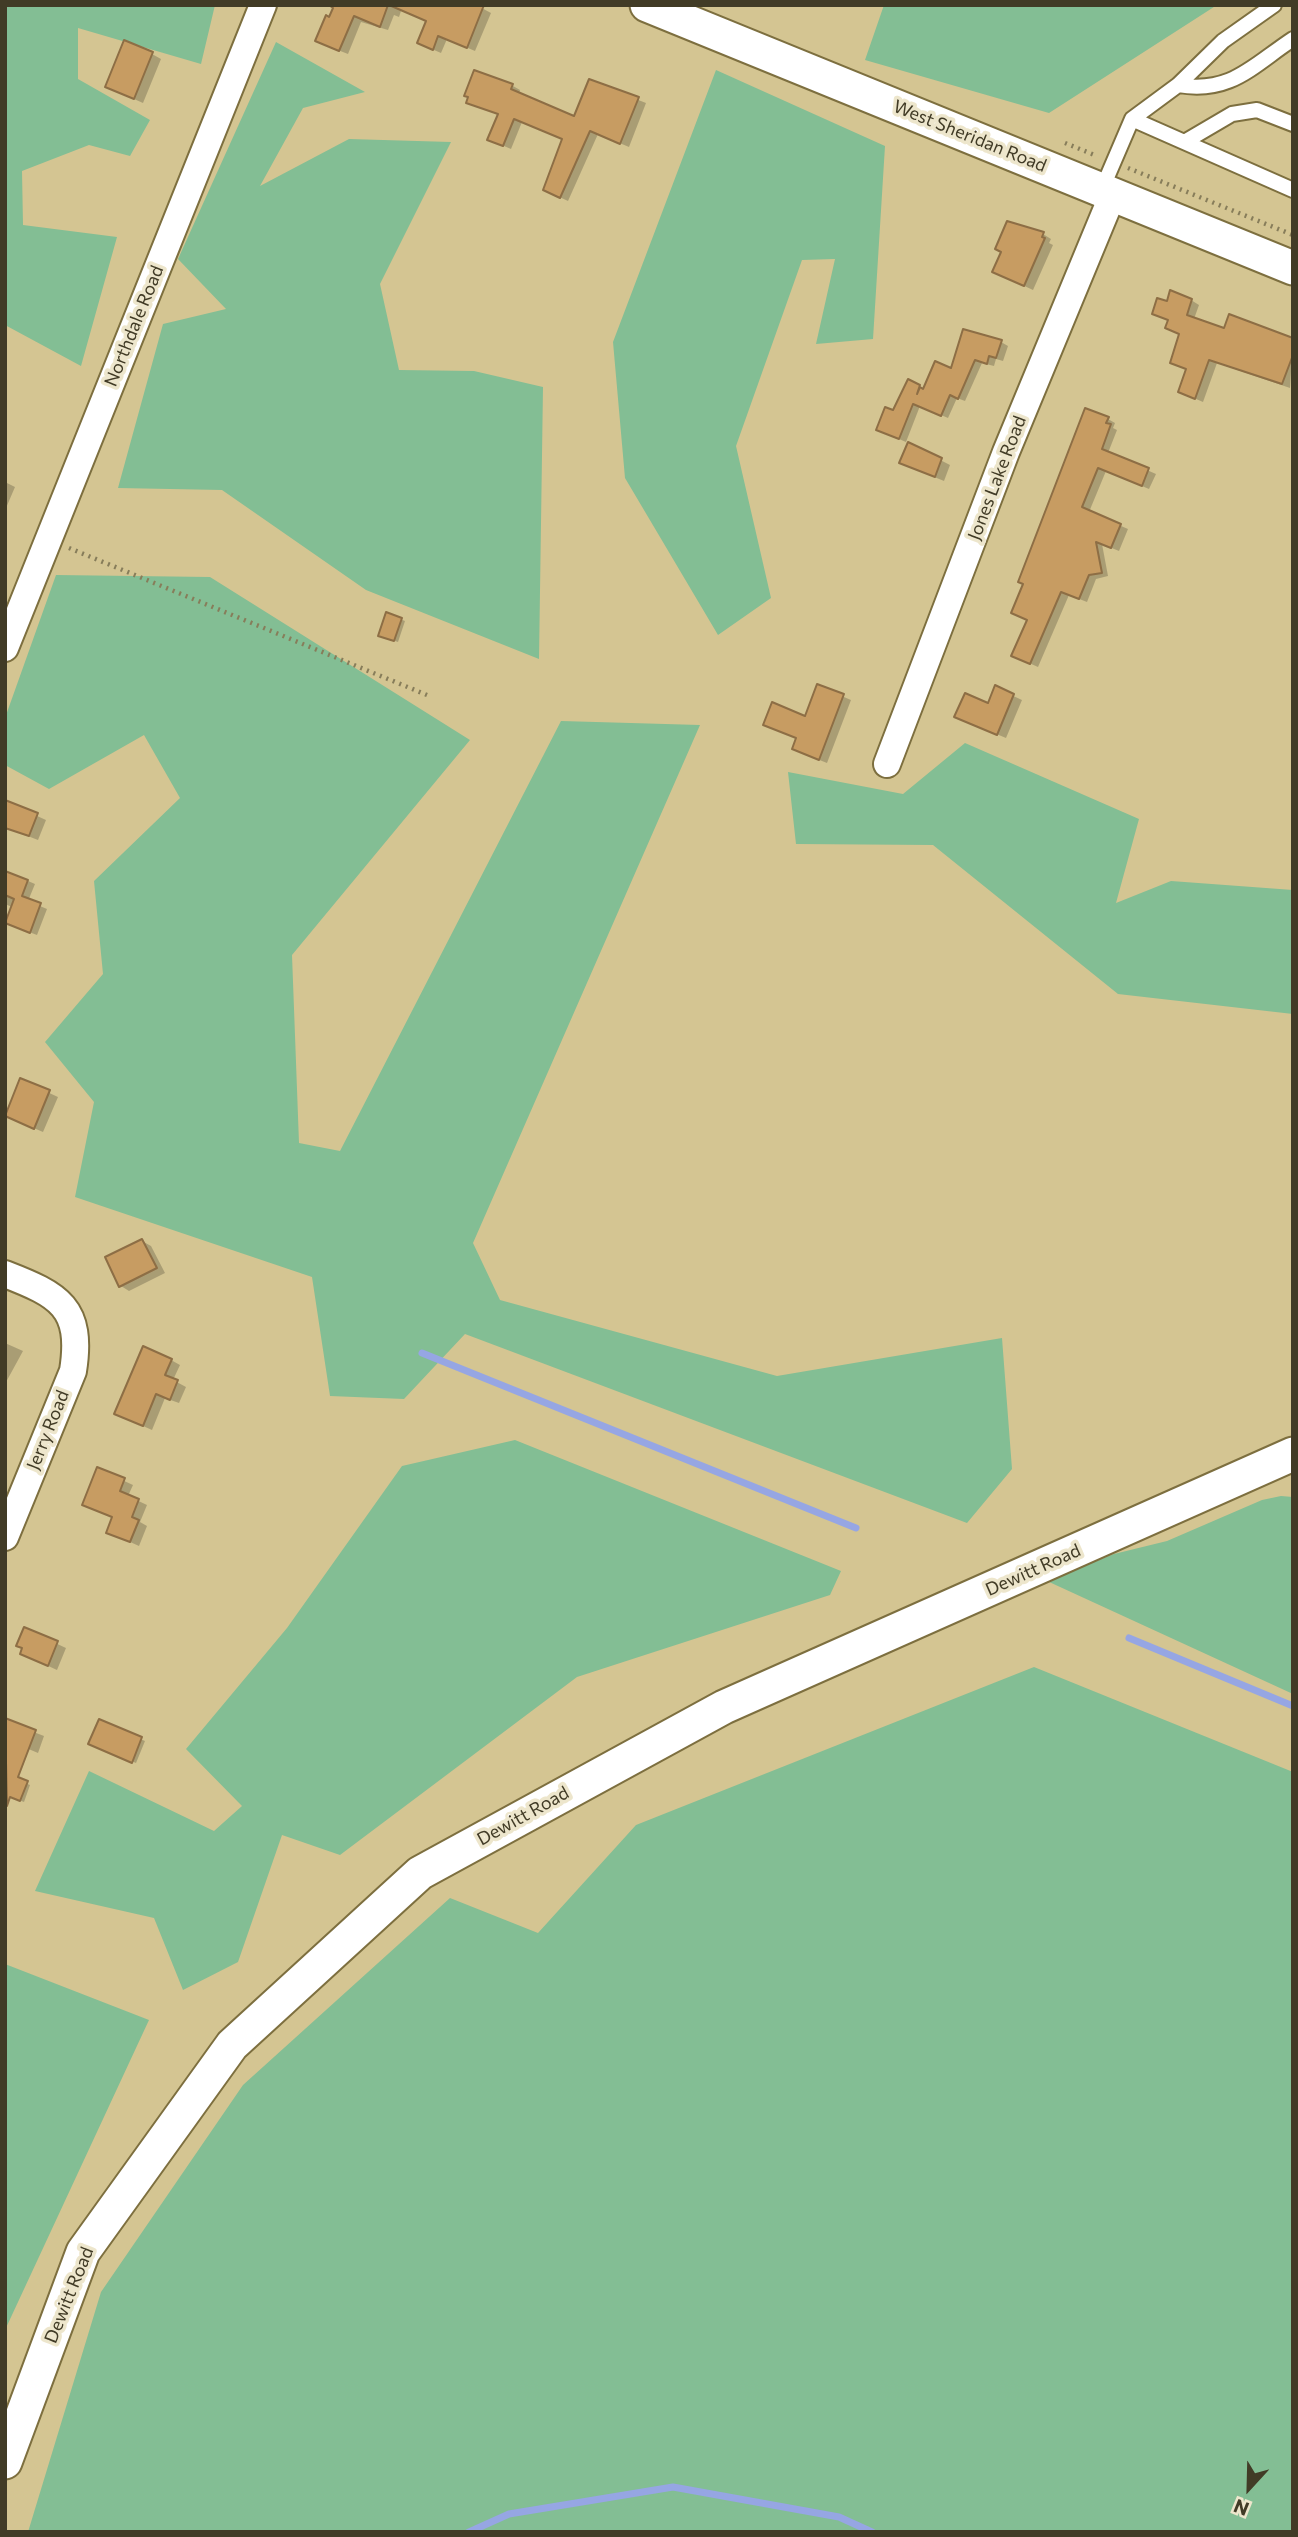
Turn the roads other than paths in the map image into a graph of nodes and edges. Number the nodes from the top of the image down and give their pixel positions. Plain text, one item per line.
1 (262, 5) edge
2 (646, 5) edge
3 (1274, 5) edge
4 (1293, 39) edge
5 (1178, 85) junction
6 (1132, 119) junction
7 (1293, 124) edge
8 (1186, 141) junction
9 (1109, 182) junction
10 (1293, 190) edge
11 (1293, 268) edge
12 (5, 648) edge
13 (887, 764) dead end
14 (5, 1274) edge
15 (1293, 1454) edge
16 (5, 1537) edge
17 (5, 2462) edge

1 - 12 street, Northdale Road
2 - 9 street, West Sheridan Road
3 - 5 lane
4 - 5 lane
5 - 6 lane
6 - 8 lane
6 - 9 lane
7 - 8 lane
8 - 10 lane
9 - 11 street, West Sheridan Road
9 - 13 street, Jones Lake Road
14 - 16 street, Jerry Road
15 - 17 street, Dewitt Road

